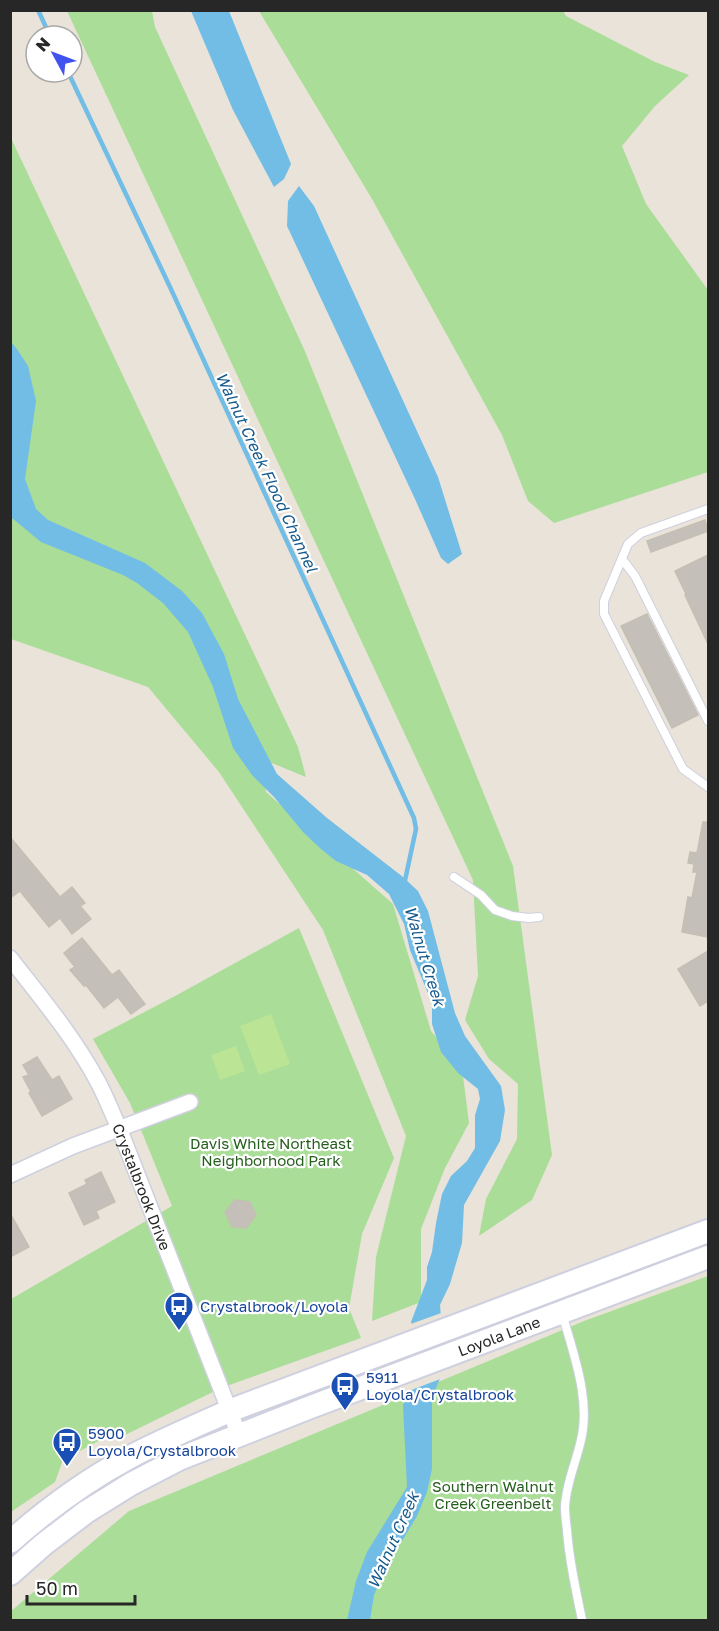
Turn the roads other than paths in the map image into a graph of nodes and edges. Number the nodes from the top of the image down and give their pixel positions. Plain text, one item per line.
1 (708, 509) edge
2 (622, 559) junction
3 (708, 721) edge
4 (708, 787) edge
5 (454, 877) dead end
6 (539, 917) dead end
7 (10, 958) edge
8 (190, 1102) dead end
9 (119, 1128) junction
10 (10, 1175) edge
11 (708, 1231) edge
12 (708, 1257) edge
13 (555, 1289) junction
14 (561, 1312) junction
15 (230, 1411) junction
16 (239, 1435) junction
17 (10, 1542) edge
18 (10, 1574) edge
19 (582, 1620) edge

1 - 2 lane
2 - 3 lane
2 - 4 lane
5 - 6 lane
7 - 9 street, Crystalbrook Drive
8 - 9 street
9 - 10 street
9 - 15 street, Crystalbrook Drive
11 - 13 main road, Loyola Lane
12 - 14 main road, Loyola Lane
13 - 14 main road
13 - 15 main road, Loyola Lane
14 - 16 main road, Loyola Lane
14 - 19 lane
15 - 16 street, Crystalbrook Drive
15 - 17 main road, Loyola Lane
16 - 18 main road, Loyola Lane

